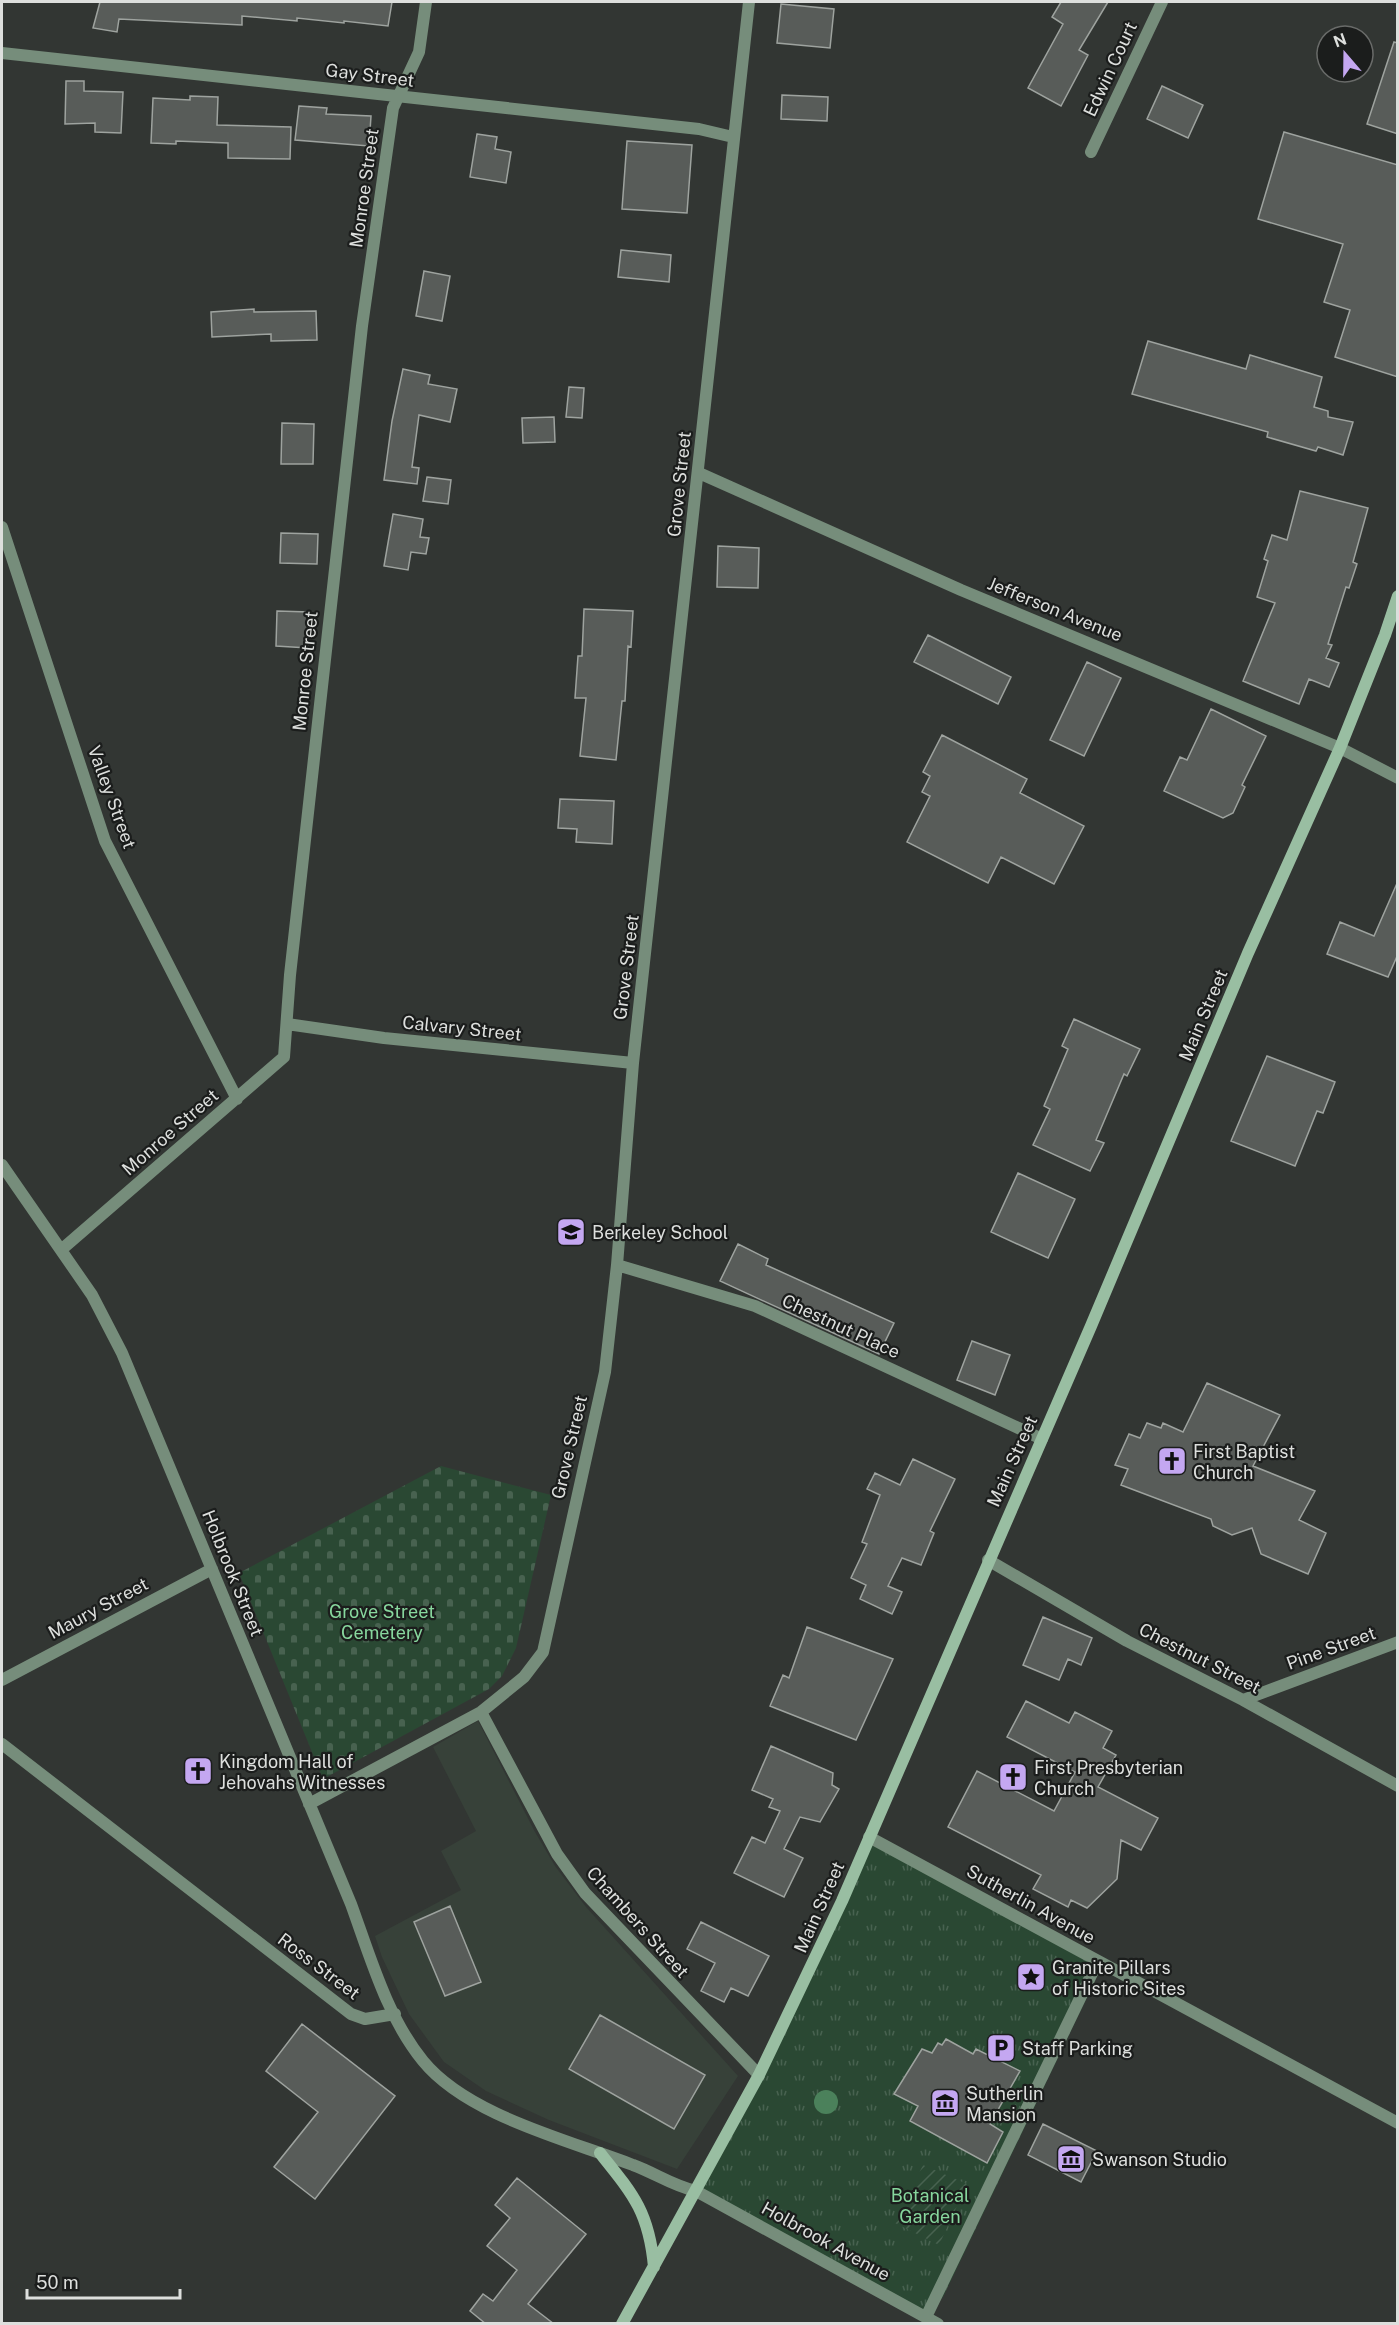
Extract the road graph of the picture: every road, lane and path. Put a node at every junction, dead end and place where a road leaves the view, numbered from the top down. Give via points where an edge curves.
1 (426, 2) edge
2 (750, 2) edge
3 (1162, 2) edge
4 (2, 53) edge
5 (397, 97) junction
6 (733, 137) junction
7 (1091, 152) dead end
8 (699, 473) junction
9 (2, 527) edge
10 (1398, 596) edge
11 (1340, 748) junction
12 (1398, 778) edge
13 (287, 1024) junction
14 (633, 1063) junction
15 (237, 1099) junction
16 (2, 1165) edge
17 (61, 1250) junction
18 (617, 1265) junction
19 (1042, 1439) junction
20 (988, 1560) junction
21 (212, 1569) junction
22 (1398, 1642) edge
23 (2, 1680) edge
24 (1243, 1700) junction
25 (481, 1712) junction
26 (2, 1744) edge
27 (1398, 1786) edge
28 (309, 1804) junction
29 (869, 1837) junction
30 (1098, 1961) junction
31 (395, 2014) junction
32 (759, 2075) junction
33 (1398, 2123) edge
34 (600, 2152) junction
35 (696, 2191) junction
36 (654, 2267) junction
37 (926, 2316) junction
38 (622, 2324) edge
39 (938, 2324) edge

1 - 5 street, Monroe Street via 419,52
2 - 6 street, Grove Street
3 - 7 street, Edwin Court
4 - 5 street, Gay Street
5 - 6 street, Gay Street via 699,129
5 - 13 street, Monroe Street via 351,414
6 - 8 street, Grove Street
8 - 11 street, Jefferson Avenue via 940,581
8 - 14 street, Grove Street
9 - 15 street, Valley Street via 105,840
10 - 11 main road, Main Street
11 - 12 street, Jefferson Avenue
11 - 19 main road, Main Street via 1248,953
13 - 14 street, Calvary Street via 384,1038
13 - 15 street, Monroe Street via 284,1057
14 - 18 street, Grove Street
15 - 17 street, Monroe Street
16 - 17 street, Holbrook Street
17 - 21 street, Holbrook Street via 92,1295 122,1353
18 - 19 street, Chestnut Place via 755,1306
18 - 25 street, Grove Street via 605,1372 543,1652 524,1677
19 - 20 main road, Main Street
20 - 24 street, Chestnut Street via 1127,1641
20 - 29 main road, Main Street
21 - 23 street, Maury Street
21 - 28 street, Holbrook Street
22 - 24 street, Pine Street
24 - 27 street, Chestnut Street
25 - 28 street, Grove Street
25 - 32 street, Chambers Street via 556,1854 585,1893
26 - 31 street, Ross Street via 351,2014 364,2019
28 - 31 street, Holbrook Street
29 - 30 street, Sutherlin Avenue
29 - 32 main road, Main Street
30 - 33 street, Sutherlin Avenue
30 - 37 street
31 - 34 street via 423,2062 466,2096 532,2129
32 - 35 main road, Main Street
34 - 35 street
34 - 36 main road via 645,2216
35 - 36 main road, Main Street
35 - 37 street, Holbrook Avenue
36 - 38 main road, Main Street
37 - 39 street, Holbrook Avenue

